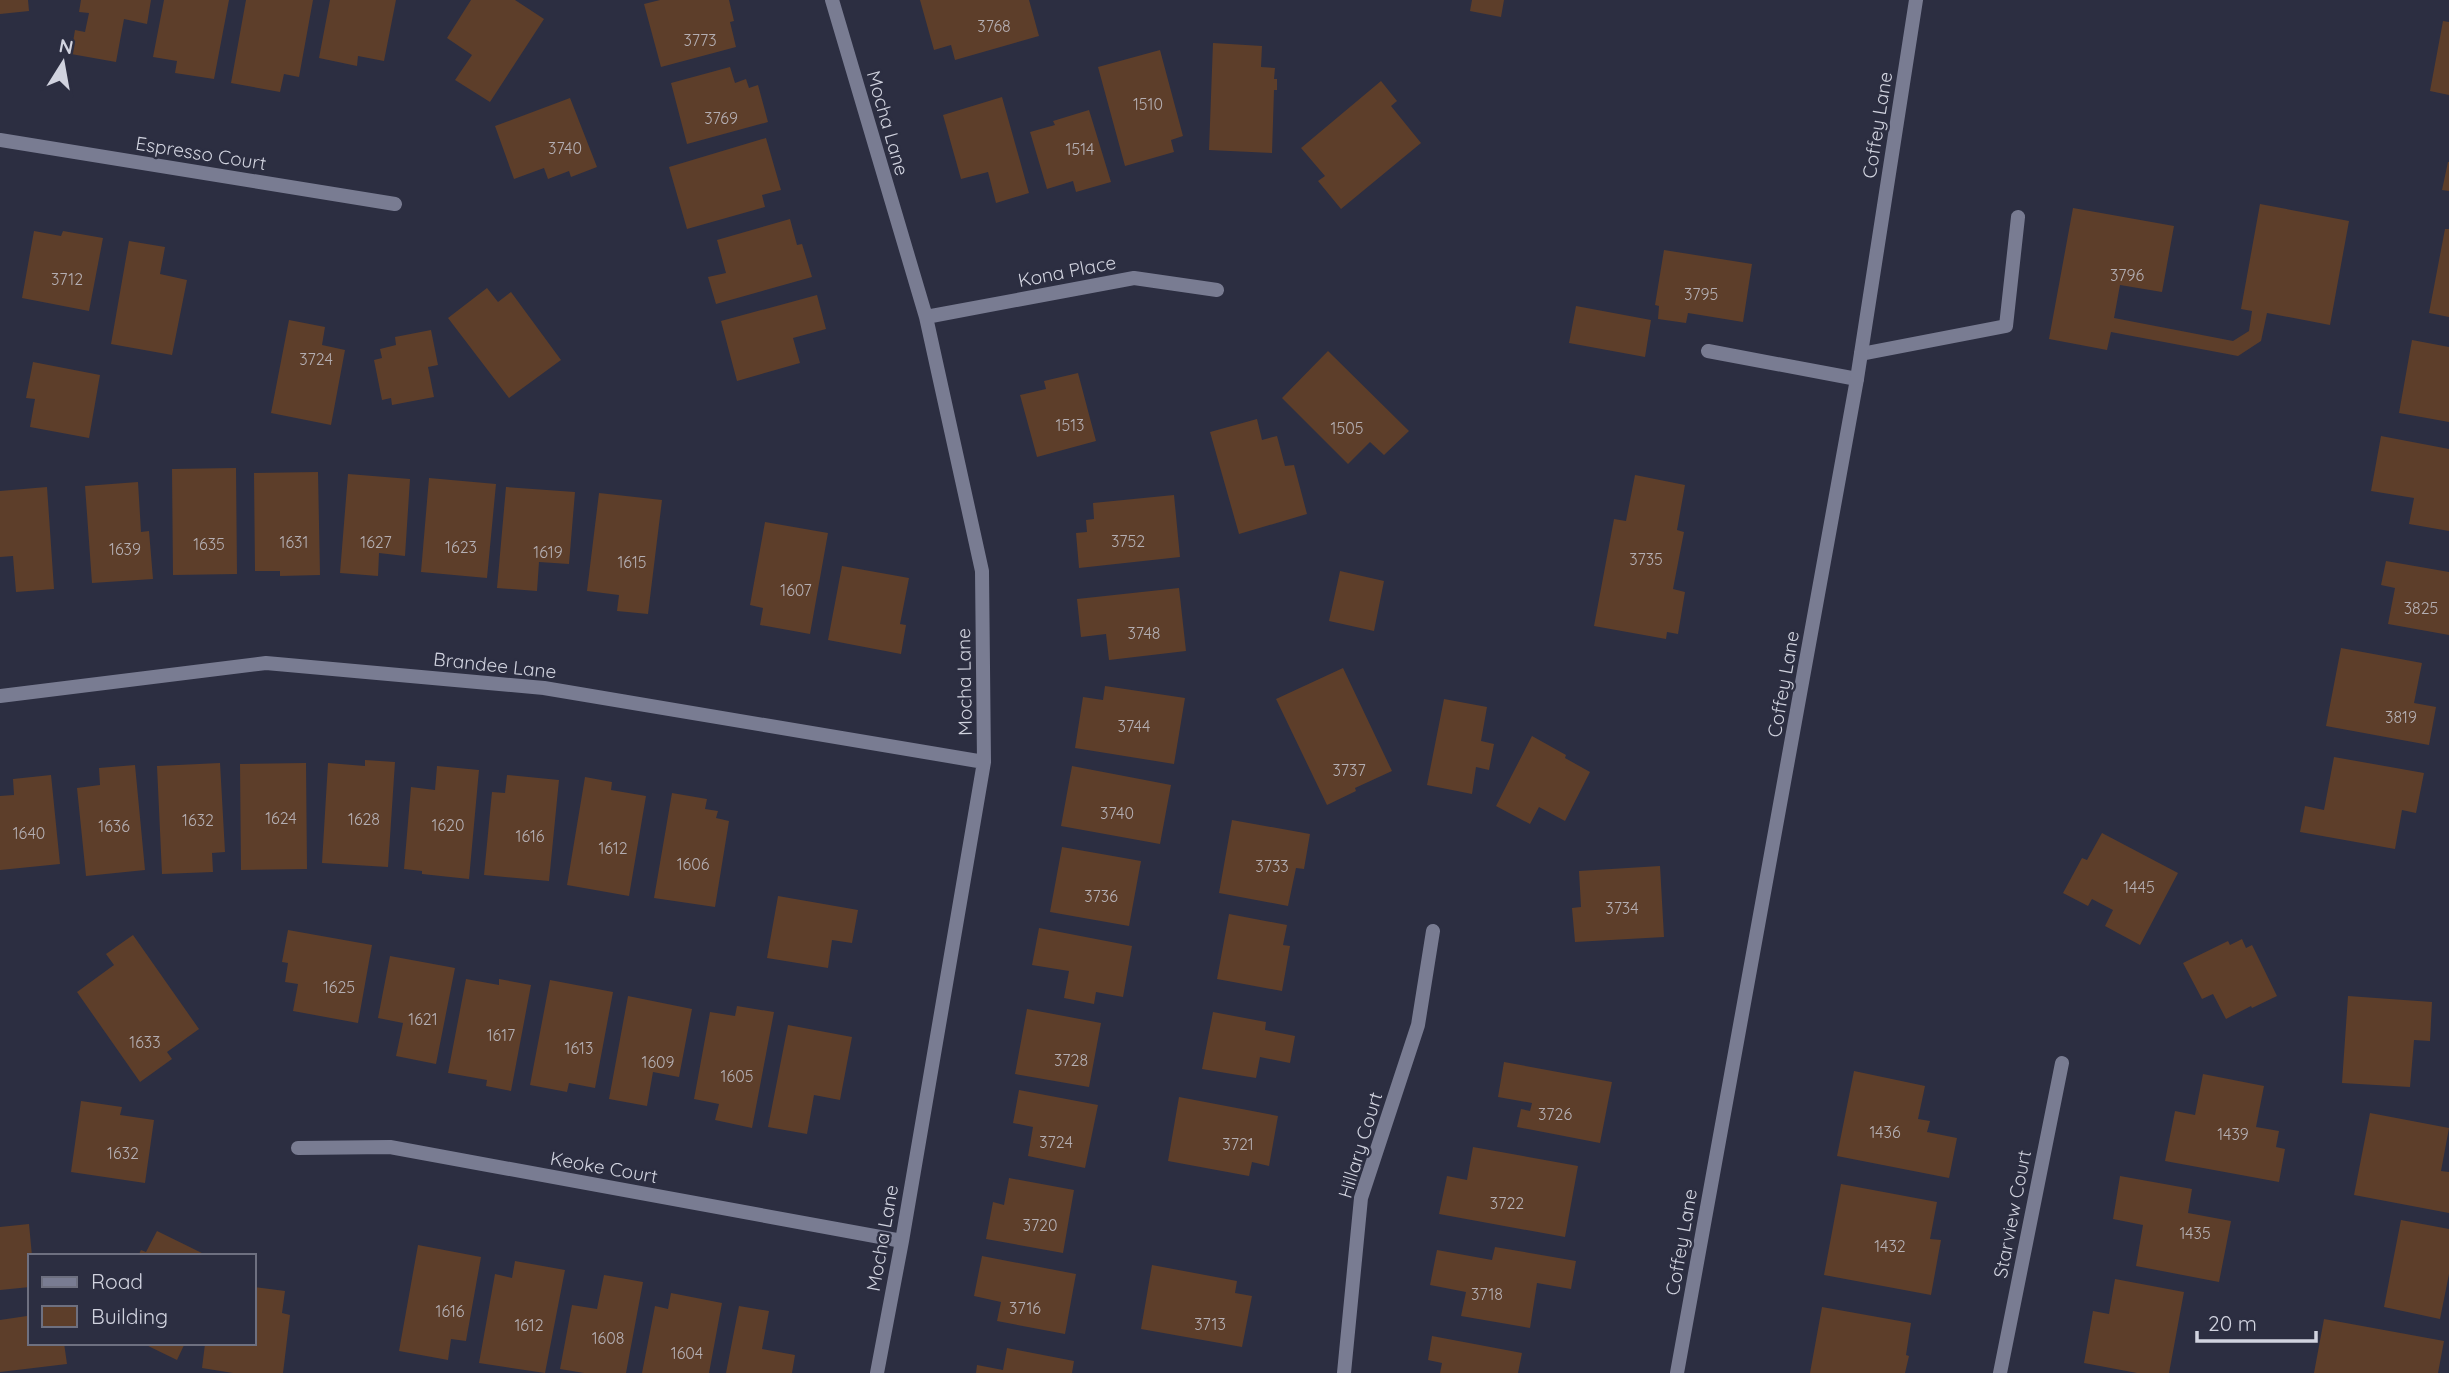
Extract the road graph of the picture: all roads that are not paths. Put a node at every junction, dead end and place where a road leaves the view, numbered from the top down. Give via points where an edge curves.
1 (832, 0) edge
2 (1916, 0) edge
3 (0, 140) edge
4 (395, 204) dead end
5 (2018, 217) dead end
6 (1217, 290) dead end
7 (926, 317) junction
8 (1709, 351) dead end
9 (1861, 354) junction
10 (1857, 379) junction
11 (0, 696) edge
12 (984, 762) junction
13 (1433, 931) dead end
14 (2062, 1063) dead end
15 (298, 1148) dead end
16 (902, 1241) junction
17 (877, 1373) edge
18 (1344, 1373) edge
19 (1676, 1373) edge
20 (2000, 1373) edge

1 - 7 street, Mocha Lane
2 - 9 street, Coffey Lane
3 - 4 street, Espresso Court
5 - 9 street via 2006,326
6 - 7 street, Kona Place via 1134,278
7 - 12 street, Mocha Lane via 982,571
8 - 10 street
9 - 10 street, Coffey Lane
10 - 19 street, Coffey Lane
11 - 12 street, Brandee Lane via 266,663 544,688
12 - 16 street, Mocha Lane
13 - 18 street, Hillary Court via 1418,1025 1361,1198
14 - 20 street, Starview Court
15 - 16 street, Keoke Court via 390,1147
16 - 17 street, Mocha Lane

